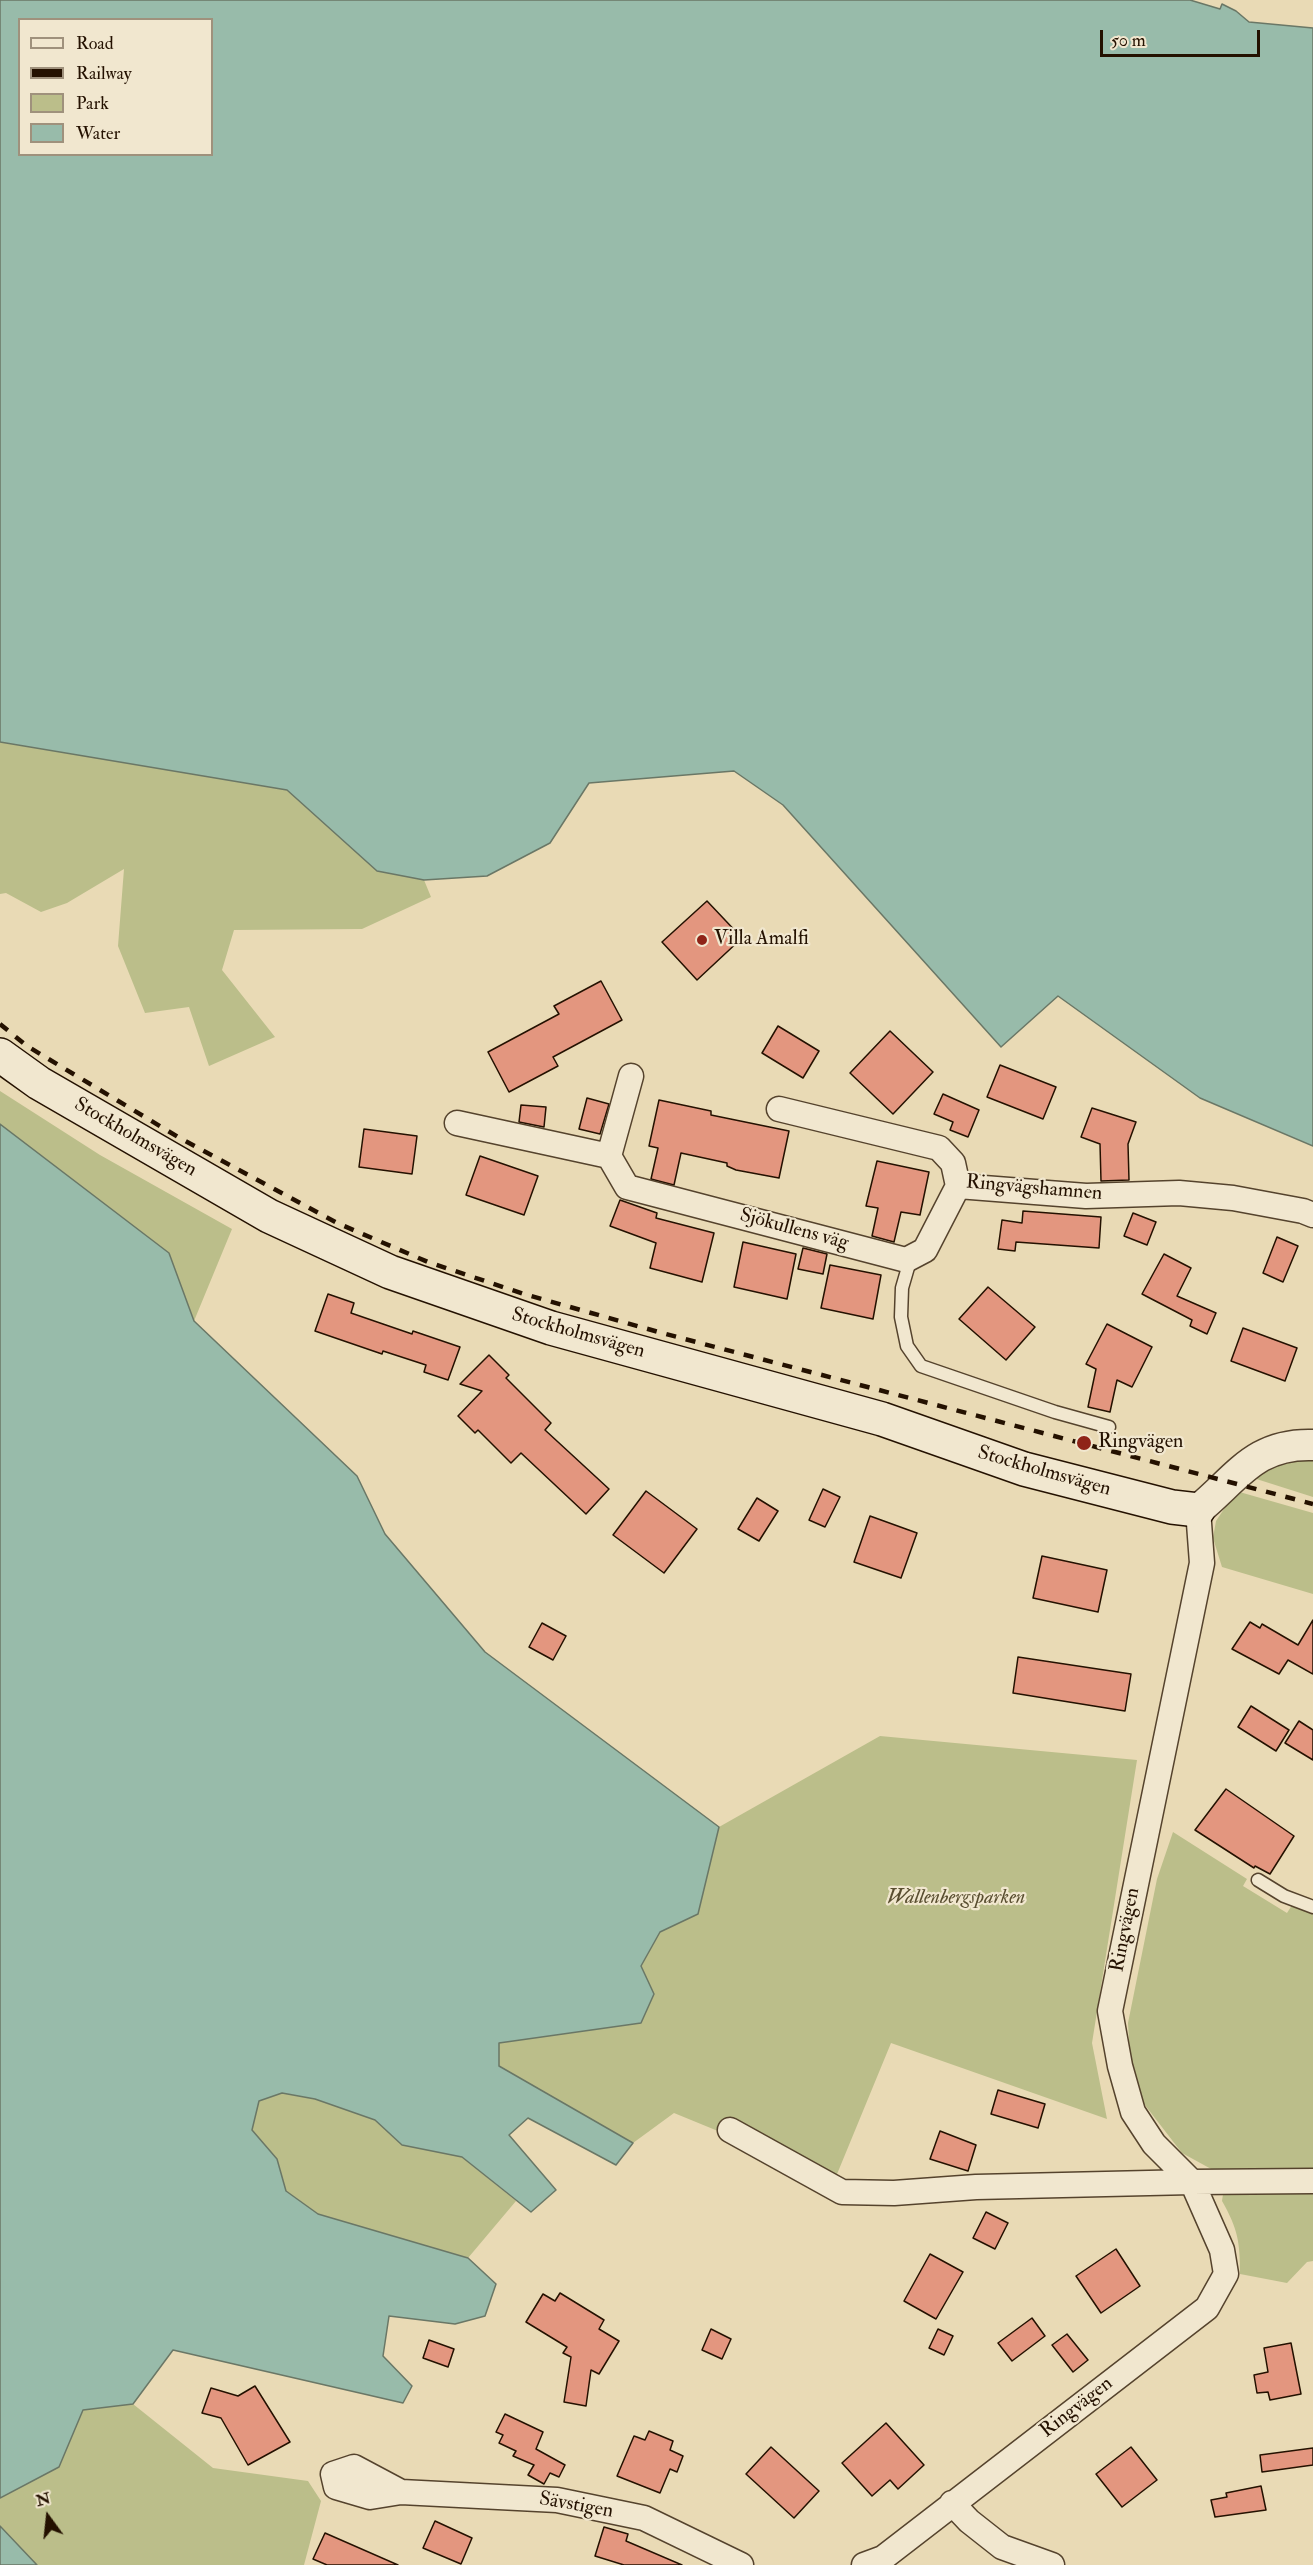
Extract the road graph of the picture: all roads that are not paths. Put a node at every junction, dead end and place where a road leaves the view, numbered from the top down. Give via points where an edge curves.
1 (0, 1056) edge
2 (631, 1076) dead end
3 (779, 1109) dead end
4 (457, 1123) dead end
5 (609, 1156) junction
6 (958, 1186) junction
7 (1313, 1215) edge
8 (911, 1257) junction
9 (1109, 1427) dead end
10 (1313, 1445) edge
11 (1198, 1510) junction
12 (1258, 1880) dead end
13 (1313, 1907) edge
14 (730, 2130) dead end
15 (1313, 2181) edge
16 (1192, 2182) junction
17 (401, 2492) dead end
18 (952, 2503) junction
19 (741, 2565) edge
20 (864, 2565) edge
21 (1052, 2565) edge

1 - 11 main road, Stockholmsvägen via 39,1083 269,1216 390,1272 551,1328 882,1419 1024,1469 1172,1507
2 - 5 street
3 - 6 street, Ringvägshamnen via 939,1148 953,1163
4 - 5 street
5 - 8 street, Sjökullens väg via 627,1187 906,1260
6 - 7 street, Ringvägshamnen via 1086,1196 1179,1192 1233,1198
6 - 8 street via 925,1250
8 - 9 lane via 902,1288 901,1317 907,1346 921,1366
10 - 11 street via 1272,1449 1247,1464
11 - 16 street, Ringvägen via 1202,1563 1110,2011 1133,2112 1154,2144
12 - 13 lane
14 - 16 street via 842,2192
15 - 16 street
16 - 18 street, Ringvägen via 1222,2250 1226,2274 1207,2308
17 - 19 street, Sävstigen via 568,2502 644,2518
18 - 20 street, Ringvägen via 883,2558
18 - 21 street via 1002,2547

